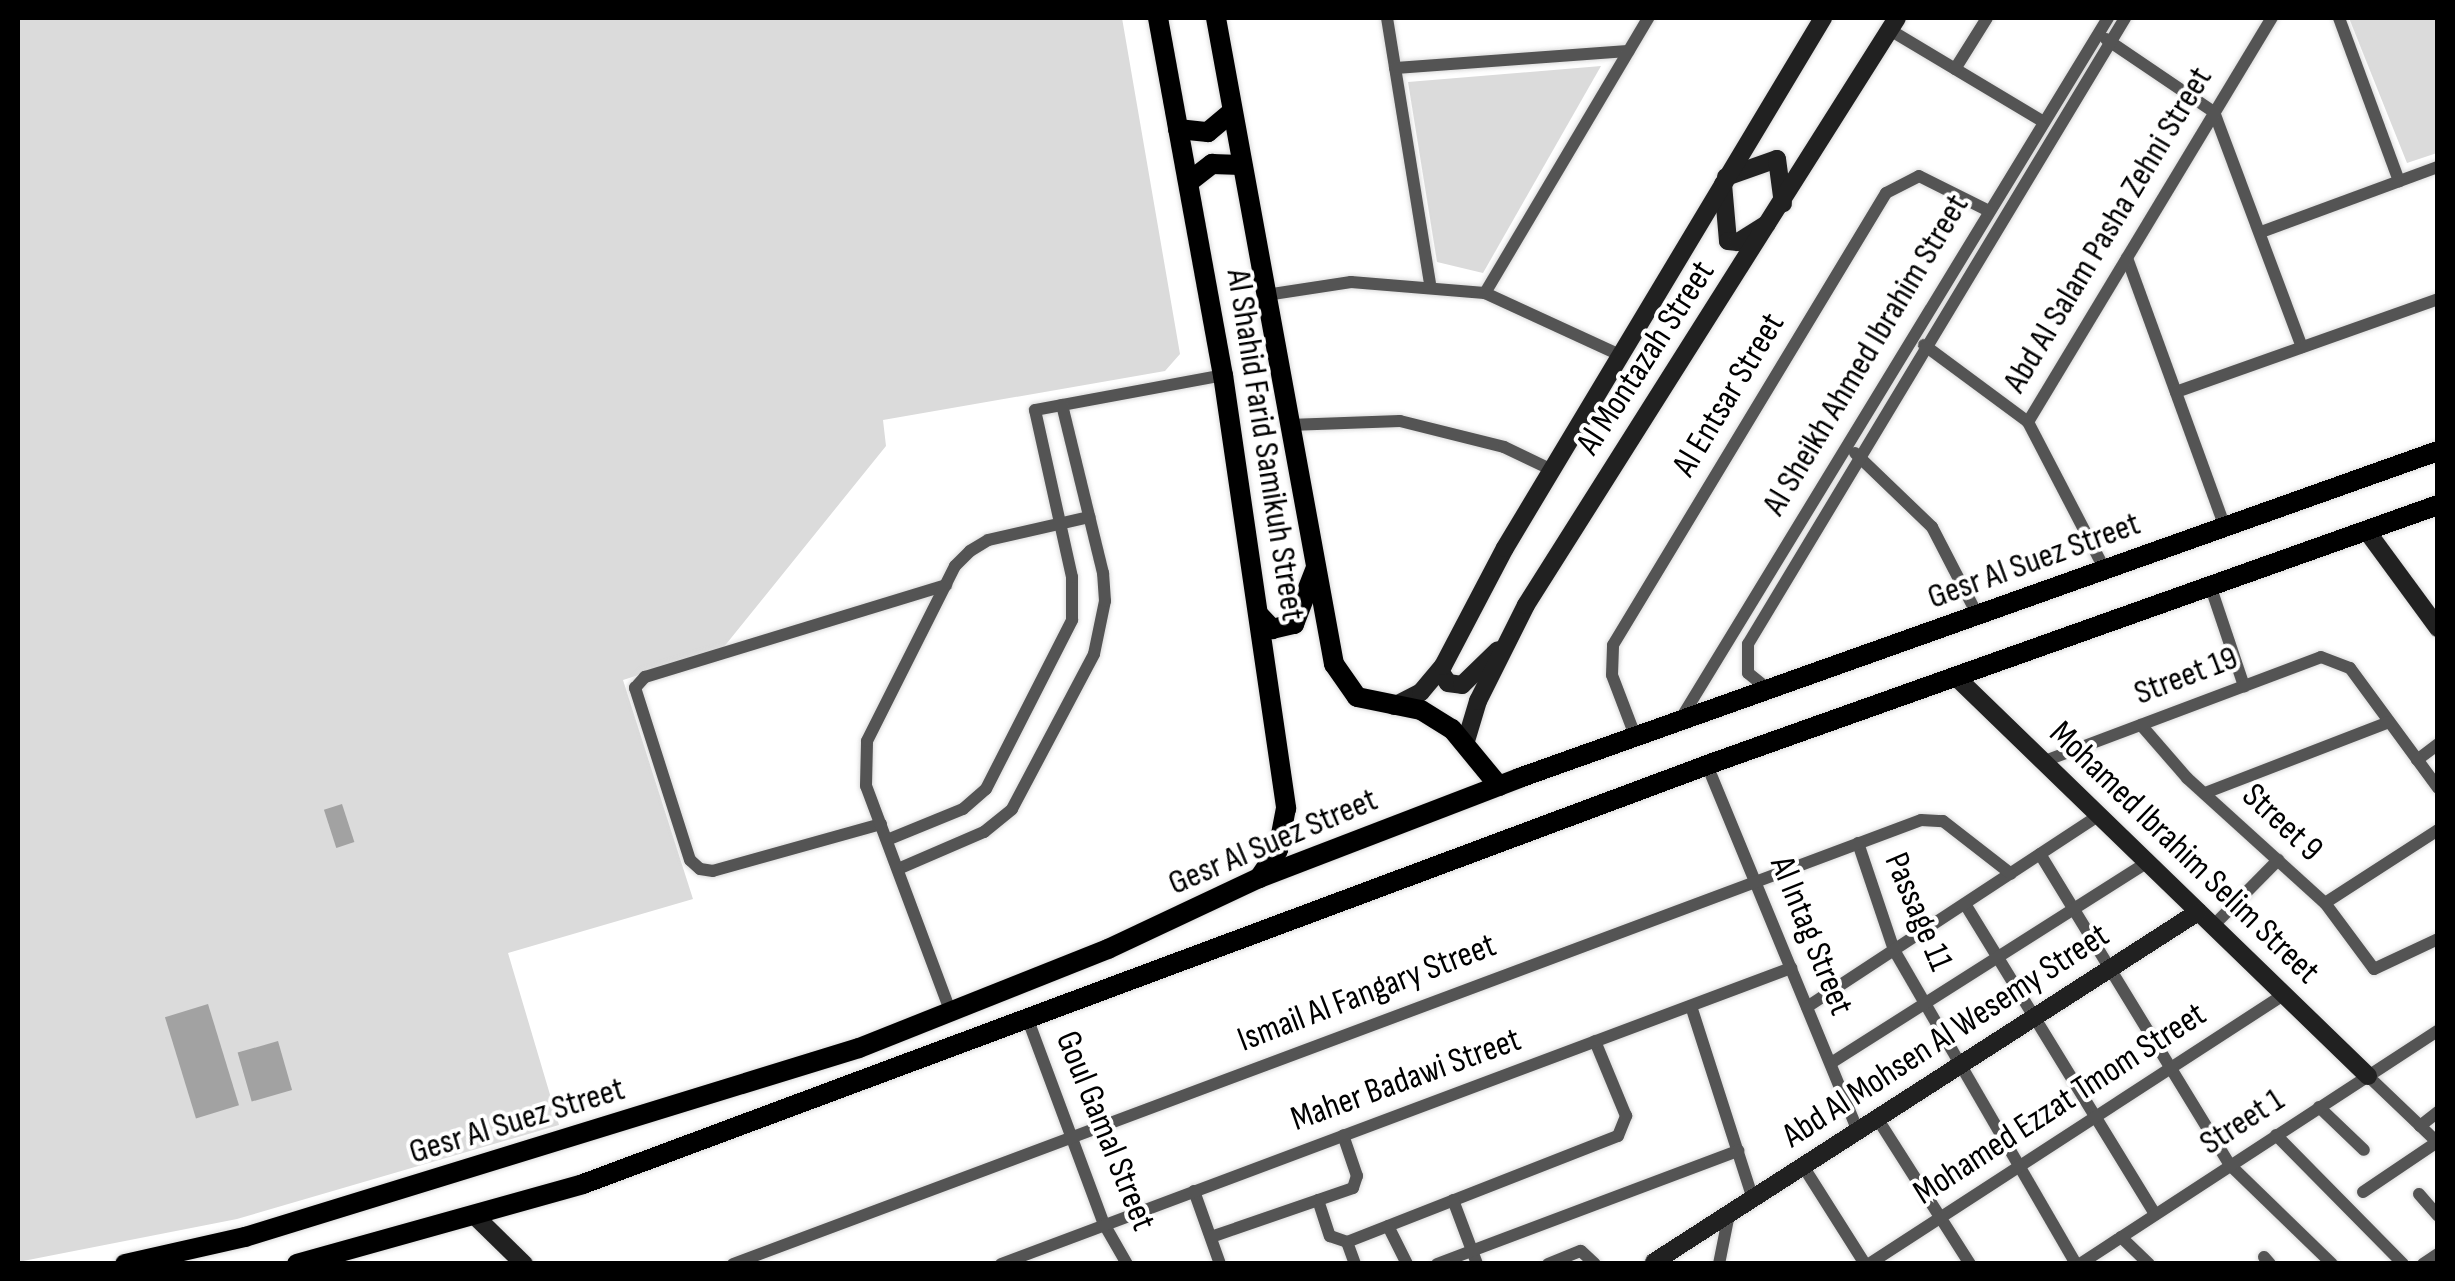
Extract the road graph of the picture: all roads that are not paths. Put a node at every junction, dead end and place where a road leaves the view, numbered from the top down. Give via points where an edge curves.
1 (1158, 18) edge
2 (1216, 18) edge
3 (1387, 18) edge
4 (1648, 18) edge
5 (1822, 18) edge
6 (1987, 18) edge
7 (2108, 18) edge
8 (2125, 18) edge
9 (2272, 18) edge
10 (2339, 18) edge
11 (1894, 24) edge
12 (2104, 38) junction
13 (1628, 52) junction
14 (1395, 68) junction
15 (1955, 69) junction
16 (2214, 112) junction
17 (1231, 113) junction
18 (2044, 122) junction
19 (1178, 129) junction
20 (1241, 165) junction
21 (2438, 167) edge
22 (1725, 180) junction
23 (1190, 181) junction
24 (2398, 182) junction
25 (1778, 212) junction
26 (1990, 212) junction
27 (2261, 232) junction
28 (2127, 258) junction
29 (1430, 284) junction
30 (1485, 293) junction
31 (1266, 295) junction
32 (2438, 299) edge
33 (1924, 345) junction
34 (2302, 347) junction
35 (1620, 355) junction
36 (1223, 375) junction
37 (2176, 392) junction
38 (1062, 405) junction
39 (2028, 422) junction
40 (1289, 424) junction
41 (1845, 447) junction
42 (2438, 451) edge
43 (1859, 456) junction
44 (1552, 470) junction
45 (2438, 505) edge
46 (1089, 516) junction
47 (1060, 523) junction
48 (2225, 527) junction
49 (2366, 530) junction
50 (1315, 570) junction
51 (2104, 570) junction
52 (946, 585) junction
53 (2210, 585) junction
54 (1260, 616) junction
55 (1978, 616) junction
56 (2438, 628) edge
57 (1508, 641) junction
58 (1723, 649) junction
59 (1745, 651) junction
60 (1440, 671) junction
61 (1955, 676) junction
62 (2244, 686) junction
63 (1768, 690) junction
64 (1394, 706) junction
65 (2389, 722) junction
66 (1677, 725) junction
67 (2141, 725) junction
68 (1636, 738) junction
69 (1466, 741) junction
70 (2438, 744) edge
71 (2417, 760) junction
72 (2042, 762) junction
73 (1707, 765) junction
74 (2432, 770) edge
75 (1499, 786) junction
76 (2438, 788) edge
77 (2205, 794) junction
78 (2098, 816) junction
79 (881, 824) junction
80 (2438, 830) edge
81 (887, 840) junction
82 (1858, 843) junction
83 (2040, 854) junction
84 (2278, 860) junction
85 (2146, 862) junction
86 (898, 869) junction
87 (2010, 874) junction
88 (1259, 878) junction
89 (1755, 880) junction
90 (1965, 904) junction
91 (2325, 904) junction
92 (2074, 909) junction
93 (2198, 912) junction
94 (2213, 926) junction
95 (2438, 939) edge
96 (1894, 950) junction
97 (1998, 957) junction
98 (1791, 968) junction
99 (2110, 969) junction
100 (2284, 995) junction
101 (1925, 1004) junction
102 (1691, 1006) junction
103 (1807, 1007) junction
104 (951, 1012) junction
105 (2035, 1017) junction
106 (1028, 1020) junction
107 (2438, 1031) edge
108 (1595, 1042) junction
109 (1830, 1064) junction
110 (1960, 1065) junction
111 (2171, 1068) junction
112 (2368, 1076) junction
113 (2319, 1108) junction
114 (2438, 1112) edge
115 (2096, 1117) junction
116 (1878, 1118) junction
117 (2420, 1126) junction
118 (1858, 1131) junction
119 (1343, 1135) junction
120 (1072, 1136) junction
121 (2276, 1136) junction
122 (2437, 1142) edge
123 (2364, 1150) dead end
124 (1738, 1152) junction
125 (1803, 1166) junction
126 (2019, 1166) junction
127 (2230, 1166) junction
128 (1194, 1191) junction
129 (2363, 1192) dead end
130 (2418, 1194) dead end
131 (1753, 1198) junction
132 (1318, 1200) junction
133 (1453, 1200) junction
134 (1730, 1214) junction
135 (2155, 1214) junction
136 (474, 1216) junction
137 (2438, 1216) edge
138 (1940, 1217) junction
139 (1104, 1224) junction
140 (1388, 1226) junction
141 (1210, 1237) junction
142 (2121, 1237) junction
143 (1347, 1242) junction
144 (1042, 1248) junction
145 (1475, 1257) edge
146 (1353, 1263) edge
147 (1656, 1263) edge
148 (125, 1264) edge
149 (297, 1264) edge
150 (524, 1264) edge
151 (733, 1264) edge
152 (1001, 1264) edge
153 (1032, 1264) edge
154 (1127, 1264) edge
155 (1220, 1264) edge
156 (1407, 1264) edge
157 (1437, 1264) edge
158 (1548, 1264) edge
159 (1595, 1264) edge
160 (1719, 1264) edge
161 (1867, 1264) edge
162 (1970, 1264) edge
163 (2078, 1264) edge
164 (2148, 1264) edge
165 (2332, 1264) edge
166 (2403, 1264) edge

1 - 19 main road, Al Shahid Farid Samikuh Street
2 - 17 main road, Al Shahid Farid Samikuh Street
3 - 14 street
4 - 13 street
5 - 22 street, Al Montazah Street
6 - 15 street
7 - 12 street, Al Sheikh Ahmed Ibrahim Street
8 - 12 street, Al Sheikh Ahmed Ibrahim Street
9 - 16 street, Abd Al Salam Pasha Zehni Street
10 - 24 street
11 - 15 street
11 - 25 street, Al Montazah Street
12 - 16 street
12 - 18 street, Al Sheikh Ahmed Ibrahim Street
12 - 33 street, Al Sheikh Ahmed Ibrahim Street
13 - 14 street
13 - 30 street
14 - 29 street
15 - 18 street
16 - 27 street
16 - 28 street, Abd Al Salam Pasha Zehni Street
17 - 19 main road via 1208,132
17 - 20 main road, Al Shahid Farid Samikuh Street
18 - 26 street, Al Sheikh Ahmed Ibrahim Street
19 - 23 main road, Al Shahid Farid Samikuh Street
20 - 23 main road via 1212,164
20 - 31 main road, Al Shahid Farid Samikuh Street
21 - 24 street
22 - 25 street via 1777,158
22 - 25 street via 1728,241 1738,242
22 - 35 street, Al Montazah Street
23 - 36 main road, Al Shahid Farid Samikuh Street
24 - 27 street
25 - 57 street, Al Montazah Street
26 - 41 street, Al Sheikh Ahmed Ibrahim Street
26 - 68 street, Al Entsar Street via 1918,176 1886,193 1613,645 1612,675
27 - 34 street
28 - 37 street
28 - 39 street, Abd Al Salam Pasha Zehni Street
29 - 30 street
29 - 31 street via 1351,282
30 - 35 street
31 - 40 main road, Al Shahid Farid Samikuh Street
32 - 34 street
33 - 39 street
33 - 43 street, Al Sheikh Ahmed Ibrahim Street
34 - 37 street
35 - 44 street, Al Montazah Street
36 - 38 street
36 - 54 main road, Al Shahid Farid Samikuh Street
37 - 48 street
38 - 46 street
38 - 47 street via 1035,410
39 - 51 street
40 - 44 street via 1400,421 1504,447
40 - 50 main road, Al Shahid Farid Samikuh Street
41 - 43 street
41 - 58 street, Al Sheikh Ahmed Ibrahim Street
42 - 48 main road, Gesr Al Suez Street
43 - 55 street via 1932,527
43 - 59 street, Al Sheikh Ahmed Ibrahim Street
44 - 60 street, Al Montazah Street
45 - 49 main road
46 - 47 street
46 - 86 street via 1102,573 1102,628 1022,793 984,832
47 - 52 street via 988,540 962,558
47 - 81 street via 1074,588 1072,620 994,776 963,809
48 - 51 main road, Gesr Al Suez Street
49 - 53 main road
49 - 56 street
50 - 54 main road via 1294,624 1272,629
50 - 64 main road, Al Shahid Farid Samikuh Street via 1330,651 1344,684 1366,702
51 - 55 main road, Gesr Al Suez Street
52 - 79 street via 867,741 863,770
52 - 79 street via 646,677 635,688 690,860 700,869 713,871
53 - 61 main road
53 - 62 street
54 - 88 main road, Al Shahid Farid Samikuh Street via 1286,818 1278,850
55 - 63 main road, Gesr Al Suez Street
57 - 60 street via 1462,685 1448,683
57 - 69 street, Al Montazah Street
58 - 59 street via 1731,655
58 - 66 street, Al Sheikh Ahmed Ibrahim Street
59 - 63 street via 1752,679
60 - 64 street, Al Montazah Street via 1421,692
61 - 72 street, Mohamed Ibrahim Selim Street
61 - 73 main road
62 - 65 street, Street 19 via 2321,656 2350,668
62 - 67 street, Street 19
63 - 66 main road, Gesr Al Suez Street
64 - 69 main road, Al Shahid Farid Samikuh Street via 1421,710
65 - 71 street
65 - 77 street
66 - 68 main road, Gesr Al Suez Street
67 - 72 street, Street 19
67 - 77 street, Street 9
68 - 75 main road, Gesr Al Suez Street
69 - 75 main road, Al Shahid Farid Samikuh Street
70 - 71 street
71 - 74 street
72 - 78 street, Mohamed Ibrahim Selim Street
73 - 89 street, Al Intag Street
73 - 106 main road
74 - 76 street
75 - 88 main road, Gesr Al Suez Street
77 - 84 street, Street 9
78 - 83 street
78 - 85 street, Mohamed Ibrahim Selim Street
79 - 81 street
80 - 91 street
81 - 86 street
82 - 87 street, Ismail Al Fangary Street via 1936,819
82 - 89 street, Ismail Al Fangary Street
82 - 96 street, Passage 11
83 - 87 street
83 - 92 street
84 - 91 street, Street 9
84 - 94 street
85 - 92 street
85 - 93 street, Mohamed Ibrahim Selim Street
86 - 104 street
87 - 90 street
88 - 104 main road, Gesr Al Suez Street
89 - 98 street, Al Intag Street
89 - 120 street, Ismail Al Fangary Street
90 - 96 street
90 - 97 street
91 - 95 street, Street 9 via 2377,970
92 - 97 street
92 - 99 street
93 - 94 street, Mohamed Ibrahim Selim Street
93 - 99 street, Abd Al Mohsen Al Wesemy Street
94 - 100 street, Mohamed Ibrahim Selim Street
96 - 101 street, Passage 11
96 - 103 street
97 - 101 street
97 - 105 street
98 - 102 street, Maher Badawi Street
98 - 103 street, Al Intag Street
99 - 105 street, Abd Al Mohsen Al Wesemy Street
99 - 111 street
100 - 111 street, Mohamed Ezzat Tmom Street
100 - 112 street, Mohamed Ibrahim Selim Street
101 - 109 street
101 - 110 street, Passage 11
102 - 108 street, Maher Badawi Street
102 - 124 street
103 - 109 street, Al Intag Street
104 - 148 main road, Gesr Al Suez Street via 642,1118 245,1237
105 - 110 street, Abd Al Mohsen Al Wesemy Street
105 - 115 street
106 - 120 street, Goul Gamal Street
106 - 136 main road via 583,1184
107 - 112 street, Street 1
108 - 119 street, Maher Badawi Street
108 - 133 street via 1626,1116 1622,1132
109 - 118 street, Al Intag Street
110 - 116 street, Abd Al Mohsen Al Wesemy Street
110 - 126 street, Passage 11
111 - 115 street, Mohamed Ezzat Tmom Street
111 - 127 street
112 - 113 street, Street 1
112 - 117 street
113 - 121 street, Street 1
113 - 123 street
114 - 117 street
115 - 126 street, Mohamed Ezzat Tmom Street
115 - 135 street
116 - 118 street, Abd Al Mohsen Al Wesemy Street
116 - 138 street
117 - 122 street
118 - 125 street, Abd Al Mohsen Al Wesemy Street
119 - 128 street, Maher Badawi Street
119 - 132 street via 1356,1182
120 - 139 street, Goul Gamal Street
120 - 151 street, Ismail Al Fangary Street
121 - 127 street, Street 1
121 - 166 street
122 - 129 street
124 - 131 street
124 - 145 street
125 - 131 street, Abd Al Mohsen Al Wesemy Street
125 - 161 street
126 - 138 street, Mohamed Ezzat Tmom Street
126 - 163 street, Passage 11
127 - 135 street, Street 1
127 - 165 street
128 - 139 street, Maher Badawi Street
128 - 141 street
130 - 137 street
131 - 134 street, Abd Al Mohsen Al Wesemy Street
132 - 141 street
132 - 143 street via 1330,1236
133 - 140 street
133 - 145 street
134 - 147 street, Abd Al Mohsen Al Wesemy Street
134 - 160 street
135 - 142 street, Street 1
136 - 149 main road
136 - 150 street
138 - 161 street, Mohamed Ezzat Tmom Street
138 - 162 street
139 - 144 street, Maher Badawi Street
139 - 154 street, Goul Gamal Street
140 - 143 street
140 - 156 street
141 - 155 street
142 - 163 street, Street 1
142 - 164 street
143 - 146 street
144 - 152 street, Maher Badawi Street
144 - 153 street
145 - 157 street
158 - 159 street via 1581,1251

